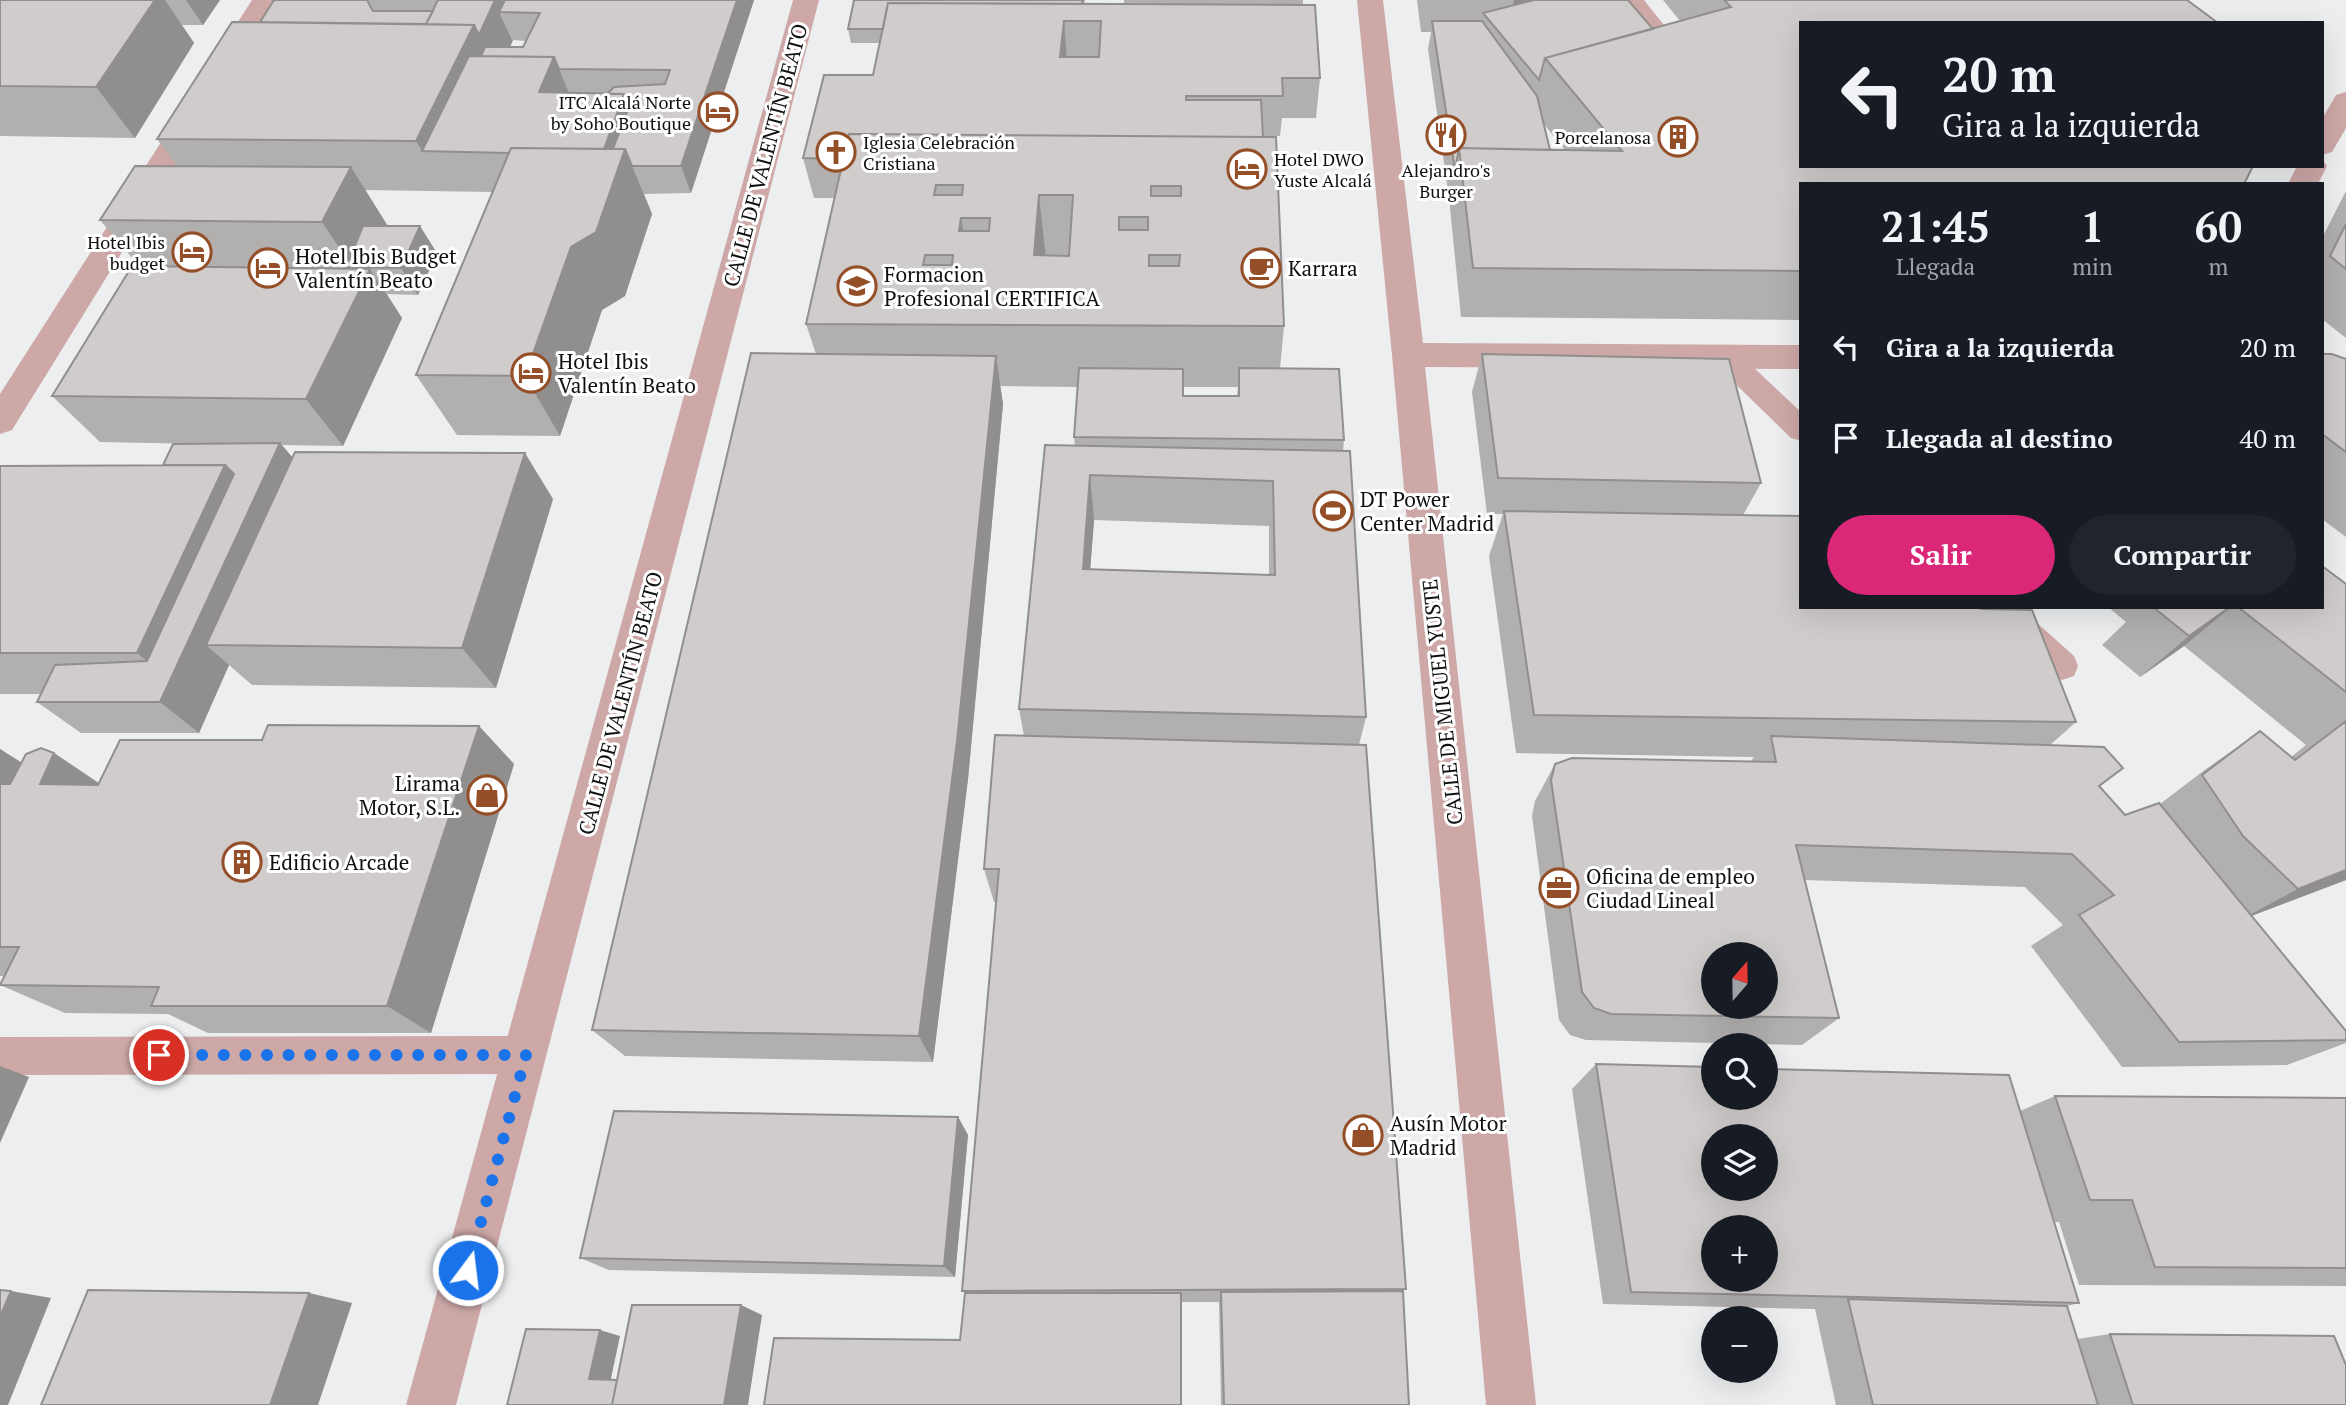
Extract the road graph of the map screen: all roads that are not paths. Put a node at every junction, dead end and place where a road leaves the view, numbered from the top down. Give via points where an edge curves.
1 (265, 0) edge
2 (806, 0) edge
3 (1370, 0) edge
4 (1632, 0) edge
5 (1675, 54) edge
6 (2346, 101) edge
7 (2324, 142) edge
8 (1408, 355) junction
9 (1799, 357) edge
10 (1726, 358) junction
11 (0, 421) edge
12 (1799, 428) edge
13 (1999, 609) edge
14 (2062, 666) dead end
15 (526, 1055) junction
16 (0, 1056) edge
17 (431, 1405) edge
18 (1511, 1405) edge

1 - 11 street
2 - 15 street, CALLE DE VALENTÍN BEATO
3 - 8 street, CALLE DE MIGUEL YUSTE
4 - 5 lane
6 - 7 street
8 - 10 street
8 - 18 street, CALLE DE MIGUEL YUSTE
9 - 10 street
10 - 12 lane
13 - 14 lane
15 - 16 lane
15 - 17 street, CALLE DE VALENTÍN BEATO

